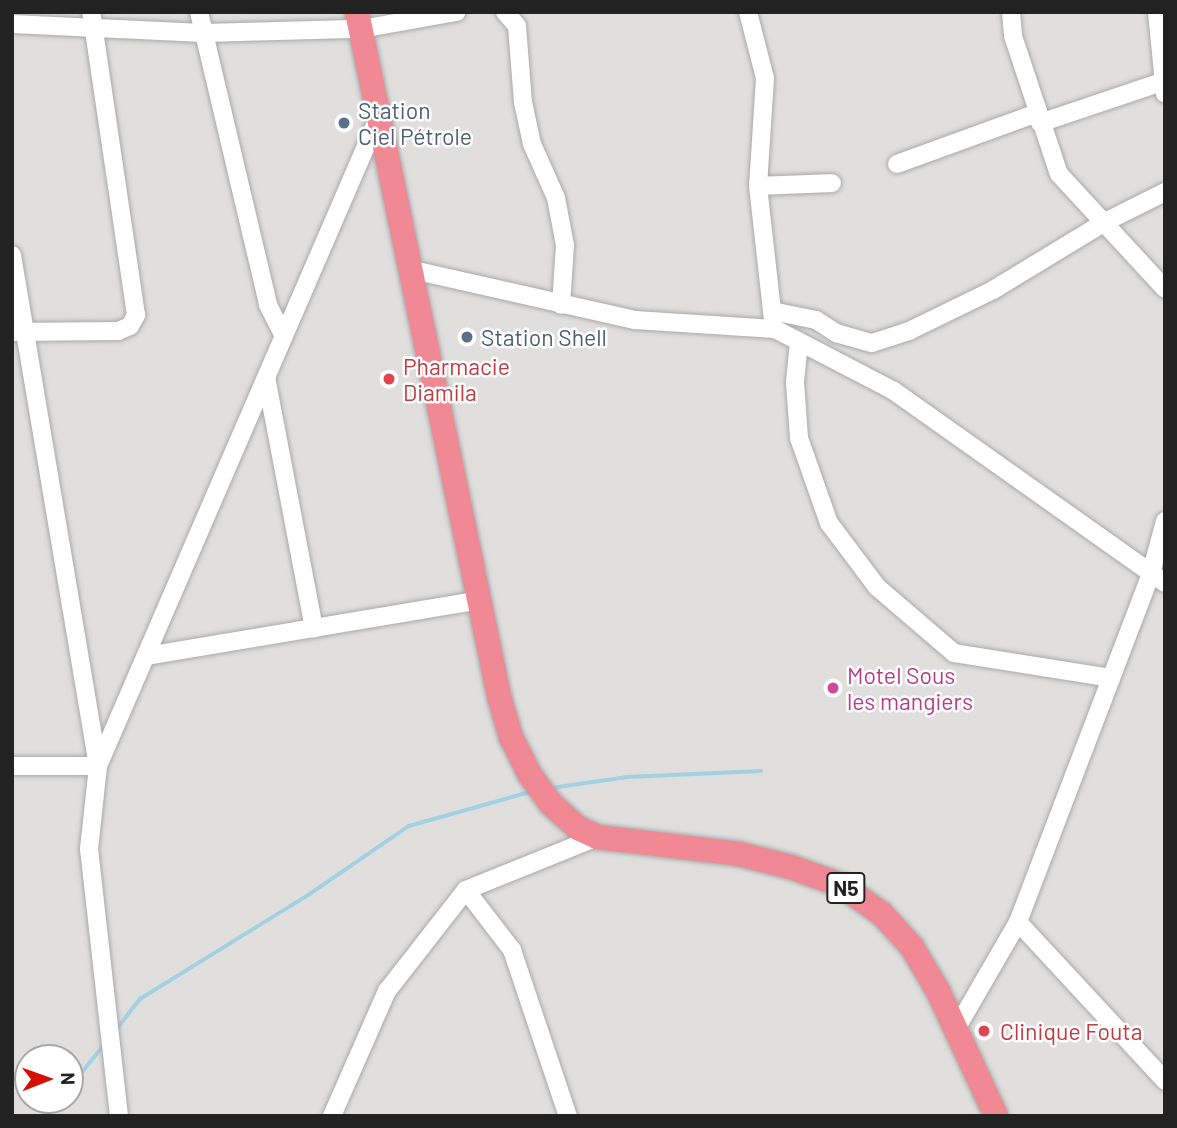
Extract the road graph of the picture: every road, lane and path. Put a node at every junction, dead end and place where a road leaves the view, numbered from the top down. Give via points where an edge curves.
1 (199, 12) edge
2 (456, 12) edge
3 (505, 12) edge
4 (748, 12) edge
5 (1011, 12) edge
6 (1157, 12) edge
7 (93, 20) edge
8 (359, 21) edge
9 (12, 24) edge
10 (203, 33) junction
11 (1164, 81) edge
12 (1165, 93) edge
13 (379, 116) junction
14 (1039, 118) junction
15 (897, 164) dead end
16 (832, 183) dead end
17 (758, 186) junction
18 (1165, 192) edge
19 (1103, 223) junction
20 (12, 255) edge
21 (413, 270) junction
22 (1165, 289) edge
23 (561, 305) junction
24 (772, 311) junction
25 (775, 330) junction
26 (20, 332) edge
27 (284, 336) junction
28 (799, 342) junction
29 (267, 377) junction
30 (1165, 521) edge
31 (1158, 578) edge
32 (480, 600) junction
33 (314, 628) junction
34 (147, 656) junction
35 (1111, 678) junction
36 (12, 766) edge
37 (98, 766) junction
38 (587, 833) junction
39 (466, 890) junction
40 (1018, 922) junction
41 (956, 1029) junction
42 (1165, 1081) edge
43 (119, 1116) edge
44 (332, 1116) edge
45 (568, 1116) edge
46 (996, 1116) edge

1 - 10 street
2 - 8 street
3 - 23 street via 517,26 531,144 556,198 565,245
4 - 17 street via 765,78
5 - 14 street via 1013,36
6 - 11 street
7 - 9 street
7 - 10 street
7 - 26 street via 135,315 130,326 118,331
8 - 10 street
8 - 13 highway
10 - 27 street via 268,304
11 - 12 street
11 - 14 street
13 - 21 highway
13 - 27 street
14 - 15 street
14 - 19 street via 1059,174
16 - 17 street
17 - 24 street
18 - 19 street
19 - 22 street
19 - 24 street via 993,290 909,331 872,343 836,333 816,320
20 - 26 street
21 - 23 street
21 - 32 highway
23 - 25 street via 661,324
24 - 25 street
25 - 28 street
26 - 37 street
27 - 29 street
28 - 31 street via 894,391
28 - 35 street via 795,382 799,438 829,523 877,587 954,653
29 - 33 street
29 - 34 street
30 - 31 street
31 - 35 street
32 - 33 street
32 - 38 highway via 511,737 550,803
33 - 34 street
34 - 37 street
35 - 40 street
36 - 37 street
37 - 43 street via 89,849
38 - 39 street
38 - 41 highway, N5 via 738,854 841,885 882,914 912,947
39 - 44 street via 387,991
39 - 45 street via 512,950
40 - 41 street
40 - 42 street
41 - 46 highway, N5

